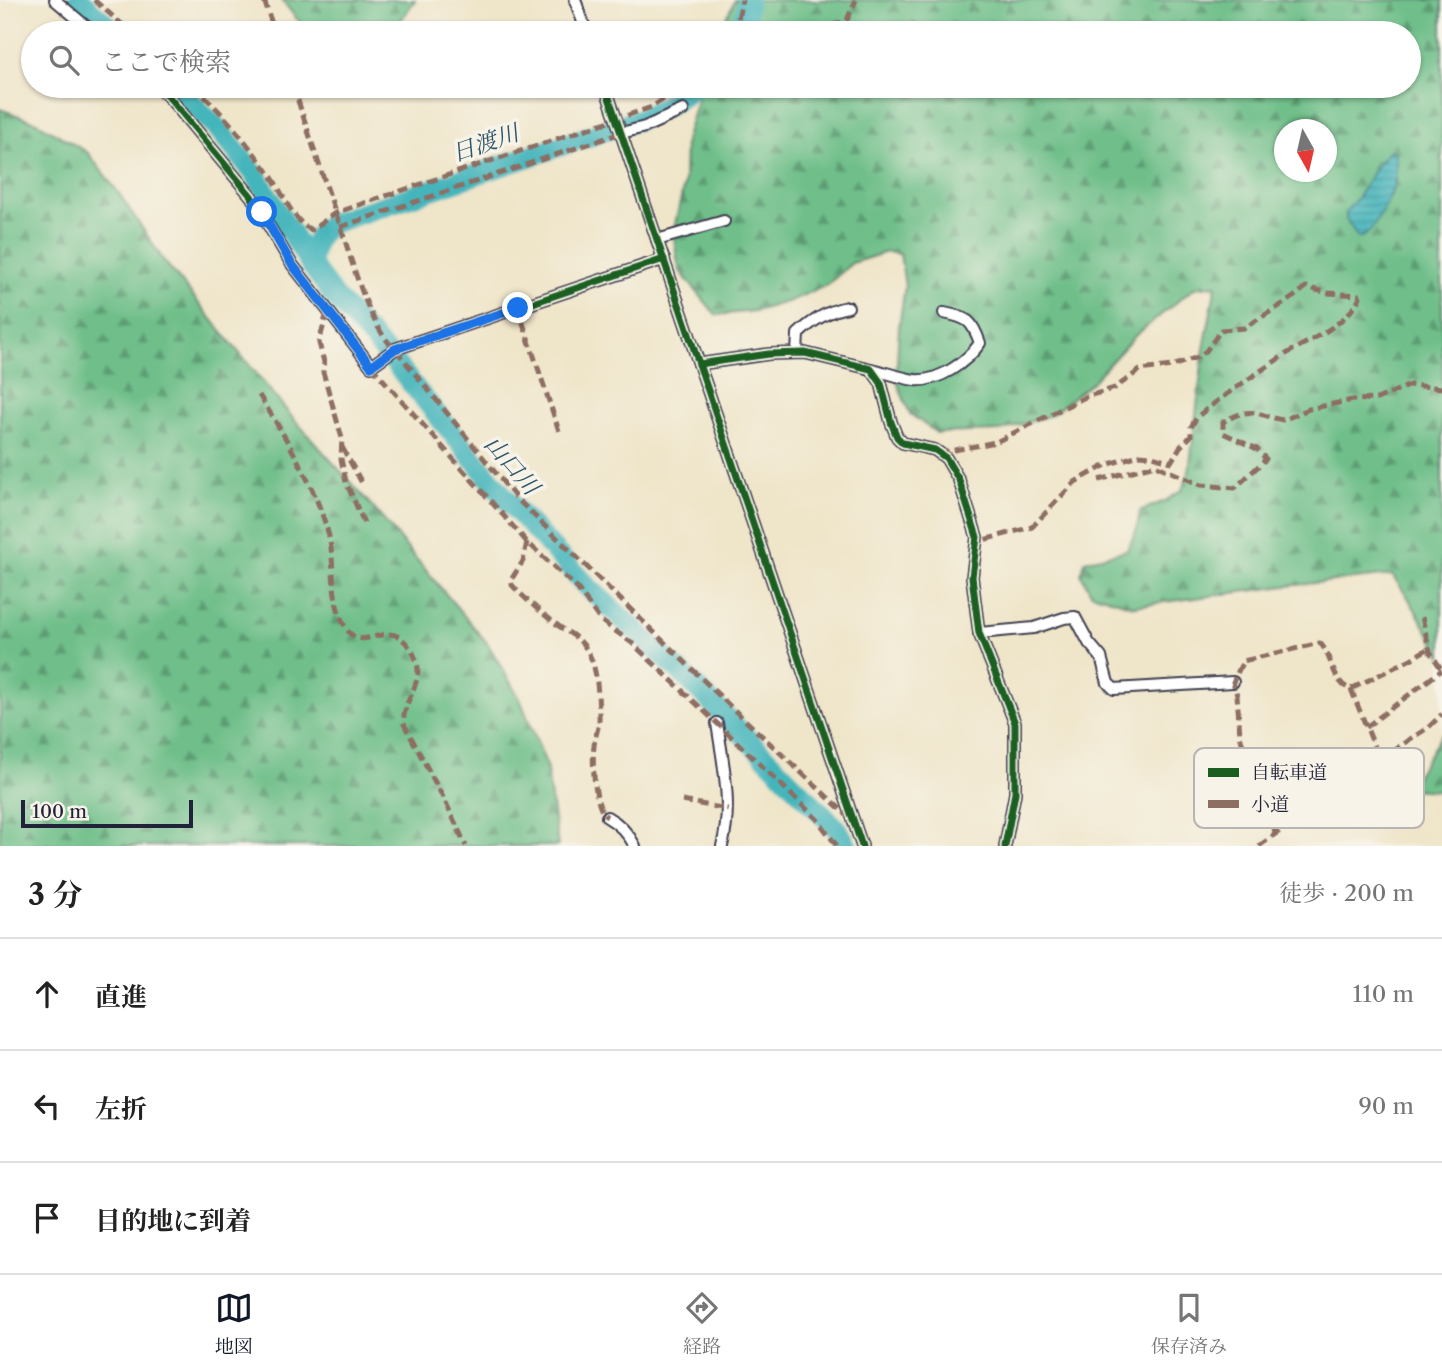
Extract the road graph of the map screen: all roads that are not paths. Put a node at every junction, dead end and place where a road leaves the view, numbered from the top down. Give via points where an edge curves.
1 (55, 0) edge
2 (575, 0) edge
3 (80, 21) edge
4 (583, 21) edge
5 (168, 98) edge
6 (609, 98) edge
7 (683, 110) dead end
8 (620, 128) junction
9 (724, 221) dead end
10 (657, 240) junction
11 (664, 259) junction
12 (848, 307) dead end
13 (944, 313) dead end
14 (797, 353) junction
15 (699, 364) junction
16 (871, 369) junction
17 (979, 633) junction
18 (1233, 682) dead end
19 (717, 723) dead end
20 (607, 817) dead end
21 (635, 846) edge
22 (722, 846) edge
23 (862, 846) edge
24 (1005, 846) edge

1 - 3 street
2 - 4 street
5 - 11 street via 251,196 291,263 371,366 389,352
6 - 8 street
7 - 8 street via 645,127
8 - 10 street
9 - 10 street
10 - 11 street
11 - 15 street
12 - 14 street via 809,324 798,334
13 - 16 street via 965,317 980,343 957,365 934,379 915,380
14 - 15 street
14 - 16 street
15 - 23 street
16 - 17 street via 881,383 897,437 903,443 935,450 946,458 959,480 977,537 972,577
17 - 18 street via 1034,628 1075,617 1101,657 1108,683 1114,688
17 - 24 street via 1015,723 1015,793
19 - 22 street via 728,816
20 - 21 street via 617,822

